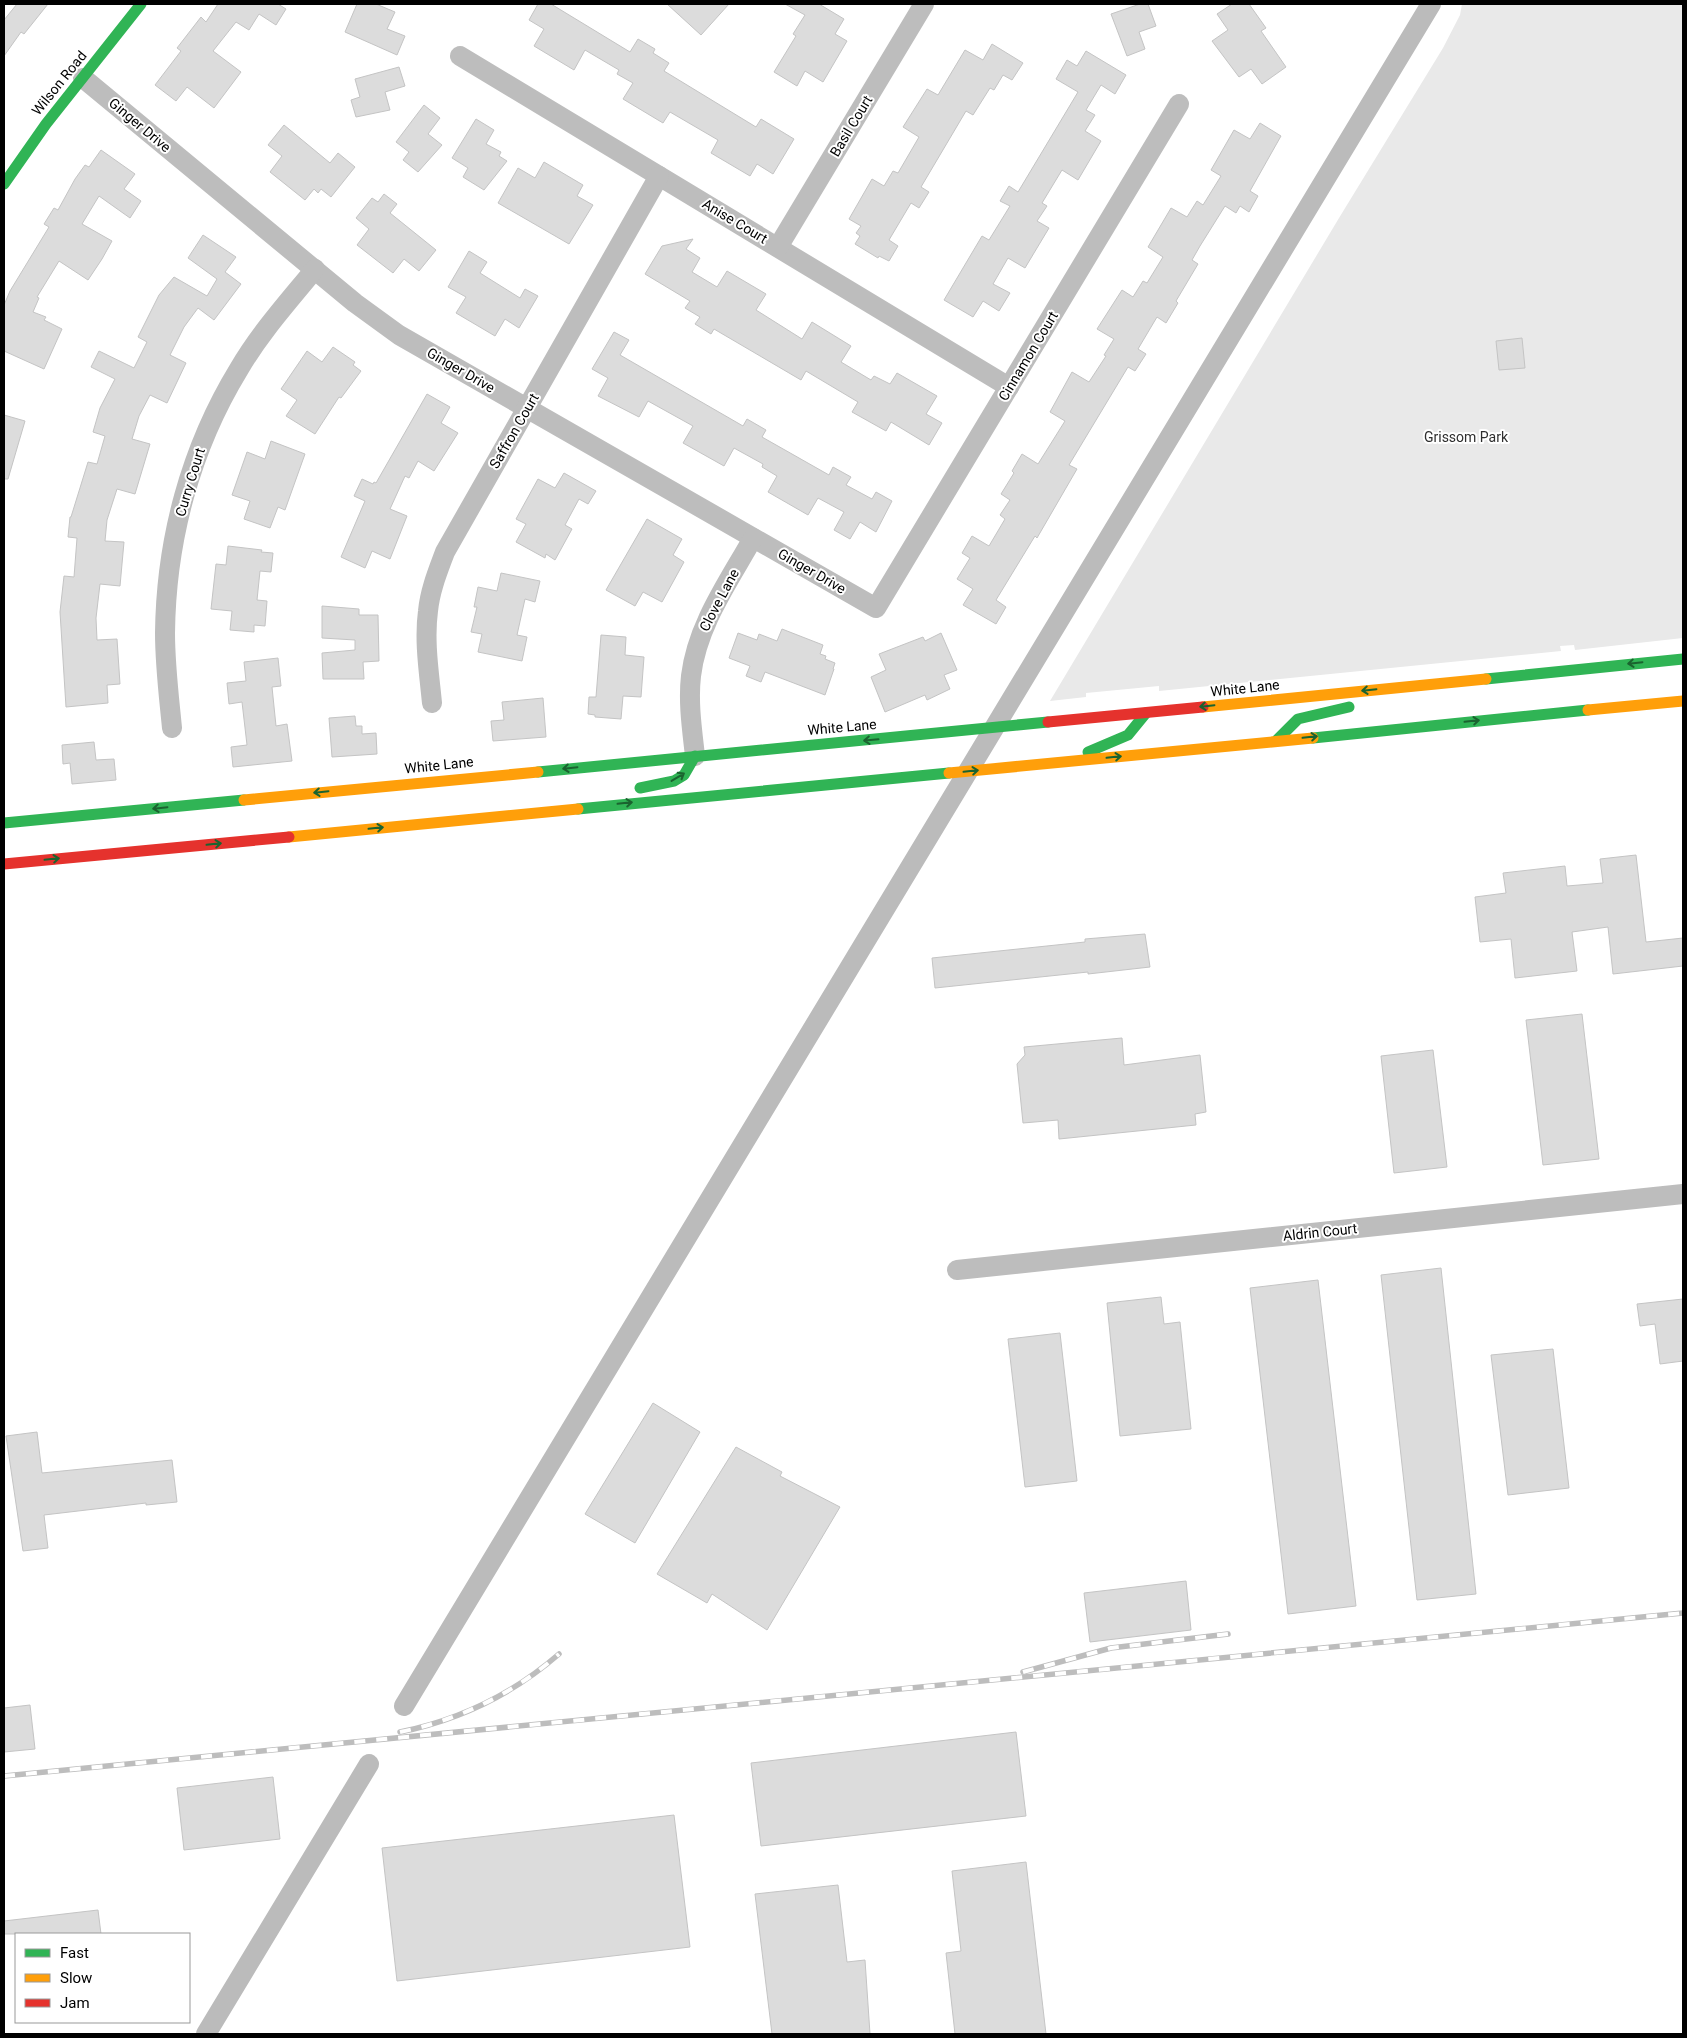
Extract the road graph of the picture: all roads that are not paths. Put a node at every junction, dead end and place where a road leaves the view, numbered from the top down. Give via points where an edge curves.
1 (141, 4) edge
2 (924, 4) edge
3 (460, 56) dead end
4 (83, 78) junction
5 (1179, 104) dead end
6 (659, 176) junction
7 (4, 184) edge
8 (778, 247) junction
9 (314, 269) junction
10 (1010, 386) junction
11 (527, 408) junction
12 (753, 538) junction
13 (876, 608) joint
14 (1683, 658) edge
15 (1455, 682) junction
16 (1683, 701) edge
17 (432, 703) dead end
18 (1146, 713) junction
19 (172, 728) dead end
20 (1277, 740) junction
21 (694, 756) junction
22 (1064, 762) junction
23 (529, 813) junction
24 (4, 823) edge
25 (4, 864) edge
26 (1683, 1194) edge
27 (956, 1270) dead end

1 - 4 main road, Wilson Road
2 - 8 street, Basil Court
3 - 6 street, Anise Court
4 - 7 main road, Wilson Road
4 - 9 street, Ginger Drive
5 - 10 street, Cinnamon Court
6 - 8 street, Anise Court
6 - 11 street, Saffron Court
8 - 10 street, Anise Court
9 - 11 street, Ginger Drive via 400,335
9 - 19 street, Curry Court via 238,369 200,447 183,497 166,592 165,635
10 - 13 street, Cinnamon Court
11 - 12 street, Ginger Drive
11 - 17 street, Saffron Court via 445,552 434,580 426,640
12 - 13 street, Ginger Drive
12 - 21 street, Clove Lane via 706,623 697,646 690,702
14 -> 15 main road, White Lane
15 -> 18 main road, White Lane
15 - 20 main road via 1298,719
20 -> 16 main road
18 -> 21 main road, White Lane
18 - 22 main road via 1128,735
22 -> 20 main road
23 -> 21 main road via 674,781 684,775
21 -> 24 main road, White Lane
23 -> 22 main road
25 -> 23 main road
26 - 27 street, Aldrin Court

